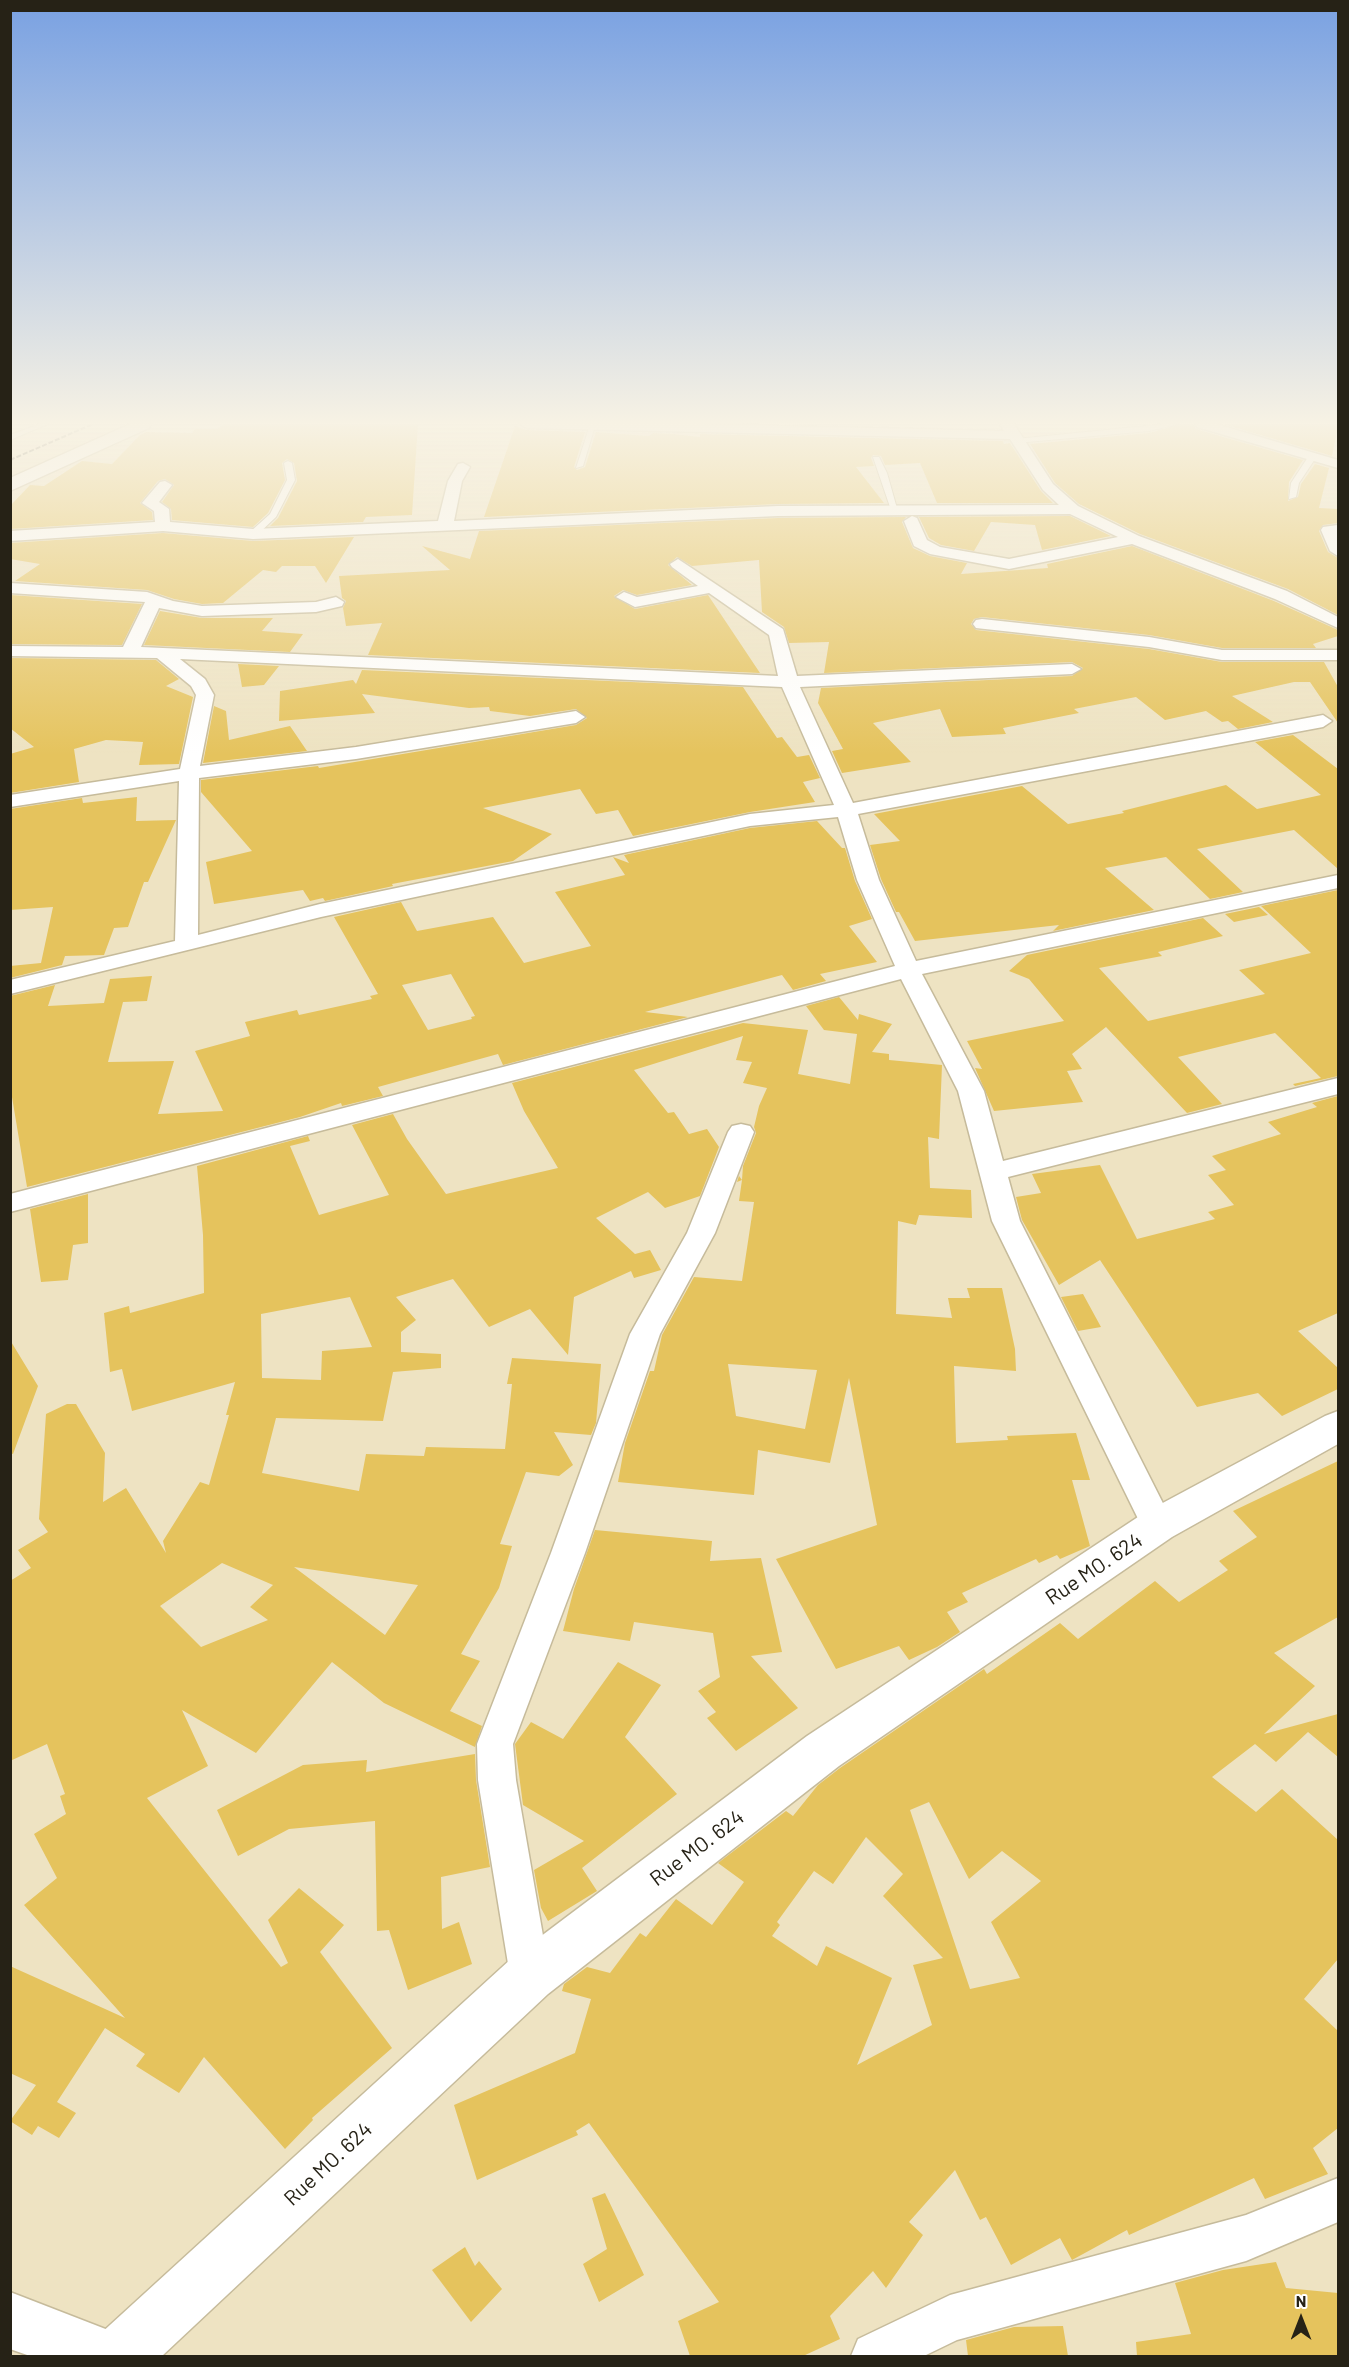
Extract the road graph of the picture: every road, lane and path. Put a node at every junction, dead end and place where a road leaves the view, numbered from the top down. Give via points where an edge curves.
1 (33, 534) edge
2 (917, 534) edge
3 (1124, 534) edge
4 (1331, 534) edge
5 (10, 536) edge
6 (1133, 539) junction
7 (1338, 551) edge
8 (678, 564) dead end
9 (10, 588) edge
10 (711, 588) junction
11 (624, 597) dead end
12 (154, 600) junction
13 (336, 602) dead end
14 (1338, 623) edge
15 (982, 624) dead end
16 (10, 651) edge
17 (40, 651) junction
18 (130, 652) junction
19 (160, 653) junction
20 (1338, 655) edge
21 (10, 667) edge
22 (1072, 669) dead end
23 (789, 682) junction
24 (576, 717) dead end
25 (1323, 721) dead end
26 (189, 774) junction
27 (10, 801) edge
28 (846, 810) junction
29 (1338, 881) edge
30 (186, 945) junction
31 (908, 970) junction
32 (10, 987) edge
33 (1338, 1086) edge
34 (741, 1132) dead end
35 (993, 1172) junction
36 (10, 1203) edge
37 (1338, 1426) edge
38 (1158, 1525) junction
39 (530, 1976) junction
40 (1338, 2200) edge
41 (19, 2335) edge
42 (100, 2356) edge
43 (120, 2356) edge
44 (874, 2356) edge

1 - 5 street
2 - 6 street via 920,543 936,550 1009,564
3 - 6 street
4 - 7 street
6 - 14 street via 1281,595
8 - 10 street
9 - 12 street
10 - 11 street via 646,602
10 - 23 street via 777,633
12 - 13 street via 202,611 316,607
12 - 18 street
15 - 20 street via 1149,642 1222,655
16 - 17 street
17 - 18 street
17 - 21 street
18 - 19 street
19 - 23 street
19 - 26 street via 199,683 205,695
22 - 23 street
23 - 28 street
24 - 26 street via 356,753
25 - 28 street
26 - 27 street
26 - 30 street
28 - 30 street via 750,820 320,911
28 - 31 street via 868,880
29 - 31 street
30 - 32 street
31 - 35 street via 970,1091
31 - 36 street
33 - 35 street
34 - 39 street via 701,1233 645,1334 495,1744 497,1780
35 - 38 street via 1006,1221
37 - 38 street, Rue MO. 624
38 - 39 street, Rue MO. 624 via 823,1751
39 - 43 street, Rue MO. 624
40 - 44 street via 1246,2238 950,2318
41 - 42 street

